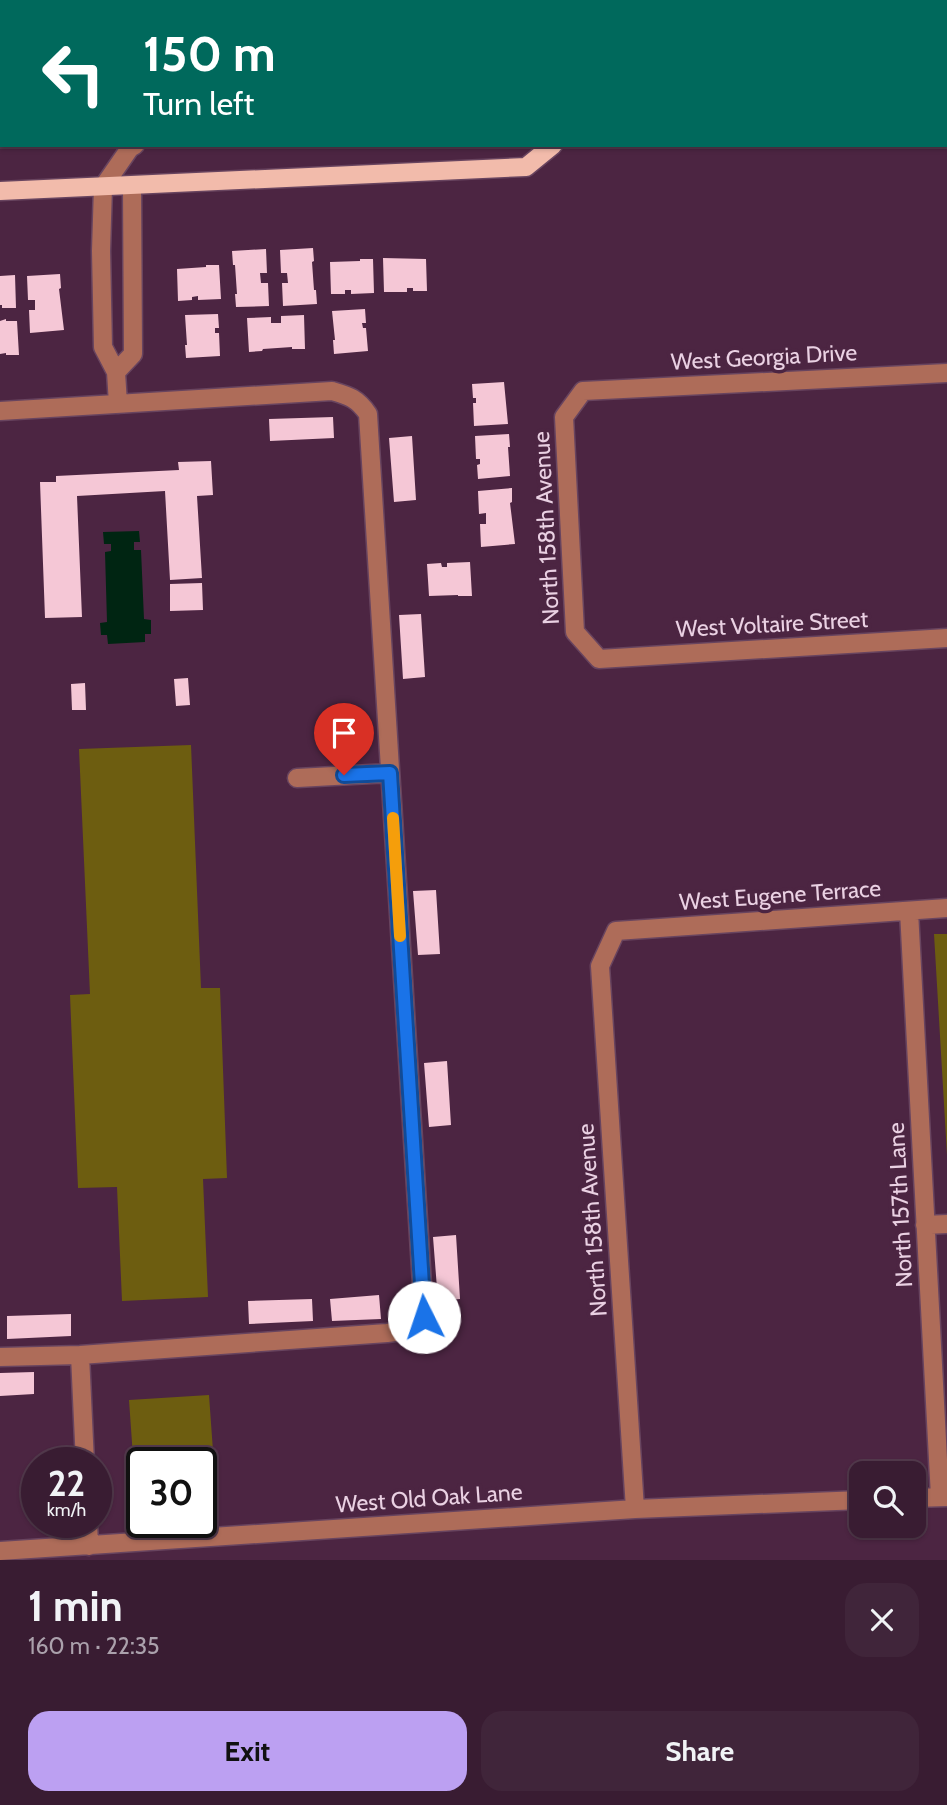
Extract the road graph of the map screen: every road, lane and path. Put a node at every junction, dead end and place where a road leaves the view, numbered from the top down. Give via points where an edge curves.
1 (859, 0) edge
2 (865, 0) edge
3 (132, 147) edge
4 (551, 147) edge
5 (132, 186) junction
6 (103, 187) junction
7 (0, 191) edge
8 (116, 372) junction
9 (947, 373) edge
10 (583, 391) joint
11 (118, 404) junction
12 (0, 411) edge
13 (947, 638) edge
14 (599, 659) joint
15 (390, 773) junction
16 (297, 778) dead end
17 (947, 908) edge
18 (909, 911) junction
19 (616, 931) joint
20 (947, 1224) edge
21 (925, 1225) junction
22 (80, 1355) junction
23 (0, 1357) edge
24 (84, 1447) edge
25 (943, 1497) edge
26 (849, 1500) edge
27 (635, 1509) junction
28 (89, 1538) edge
29 (89, 1546) junction
30 (0, 1551) edge

1 - 2 street
3 - 6 street
4 - 5 main road via 526,167
5 - 6 main road
5 - 8 street via 133,354
6 - 7 main road
6 - 8 street via 103,347
8 - 11 street
9 - 10 street, West Georgia Drive
10 - 14 street, North 158th Avenue via 564,417 575,632
11 - 12 street
11 - 15 street via 332,390 362,405 368,414
13 - 14 street, West Voltaire Street
15 - 16 street
15 - 22 street via 424,1317 418,1329
17 - 18 street, West Eugene Terrace
18 - 19 street, West Eugene Terrace
18 - 21 street, North 157th Lane
19 - 27 street, North 158th Avenue via 600,965
20 - 21 street
21 - 25 street, North 157th Lane
22 - 23 street
22 - 24 street
26 - 27 street, West Old Oak Lane
27 - 29 street, West Old Oak Lane
28 - 29 street
29 - 30 street, West Old Oak Lane

